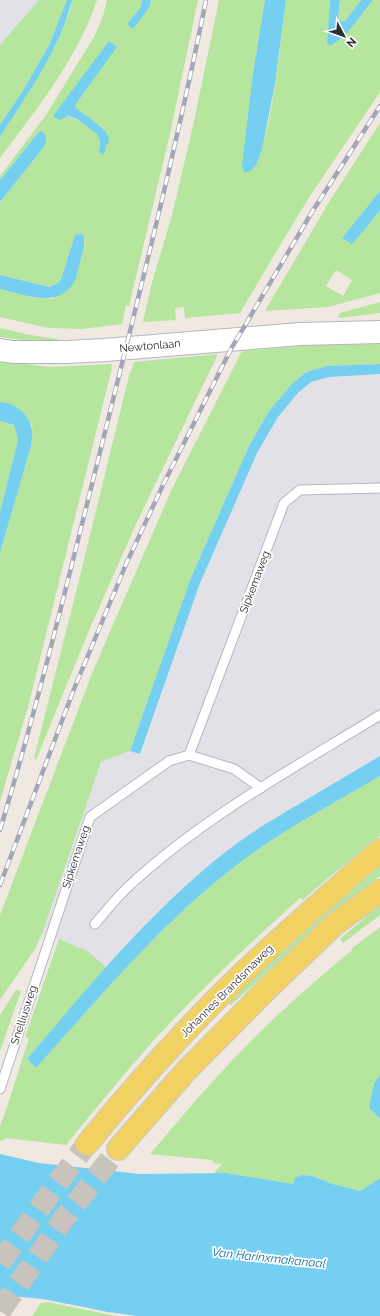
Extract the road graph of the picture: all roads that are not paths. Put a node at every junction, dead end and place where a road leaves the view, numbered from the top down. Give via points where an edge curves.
1 (380, 318) edge
2 (380, 332) edge
3 (300, 334) junction
4 (0, 350) edge
5 (380, 488) edge
6 (380, 715) edge
7 (189, 755) junction
8 (261, 788) junction
9 (380, 850) edge
10 (380, 891) edge
11 (95, 924) dead end
12 (49, 942) joint
13 (0, 1089) edge
14 (87, 1144) tunnel mouth
15 (118, 1149) tunnel mouth

1 - 3 street, Newtonlaan
2 - 3 street, Newtonlaan
3 - 4 street, Newtonlaan via 106,350
5 - 7 lane, Sipkemaweg via 300,490 284,504
6 - 8 lane
7 - 8 lane via 234,769
7 - 12 lane, Sipkemaweg via 169,761 90,817
8 - 11 lane via 175,847 129,886
9 - 14 main road, Johannes Brandsmaweg via 281,937 203,1013 122,1101
10 - 15 main road via 335,924 264,990 186,1071
12 - 13 lane, Snelliusweg

